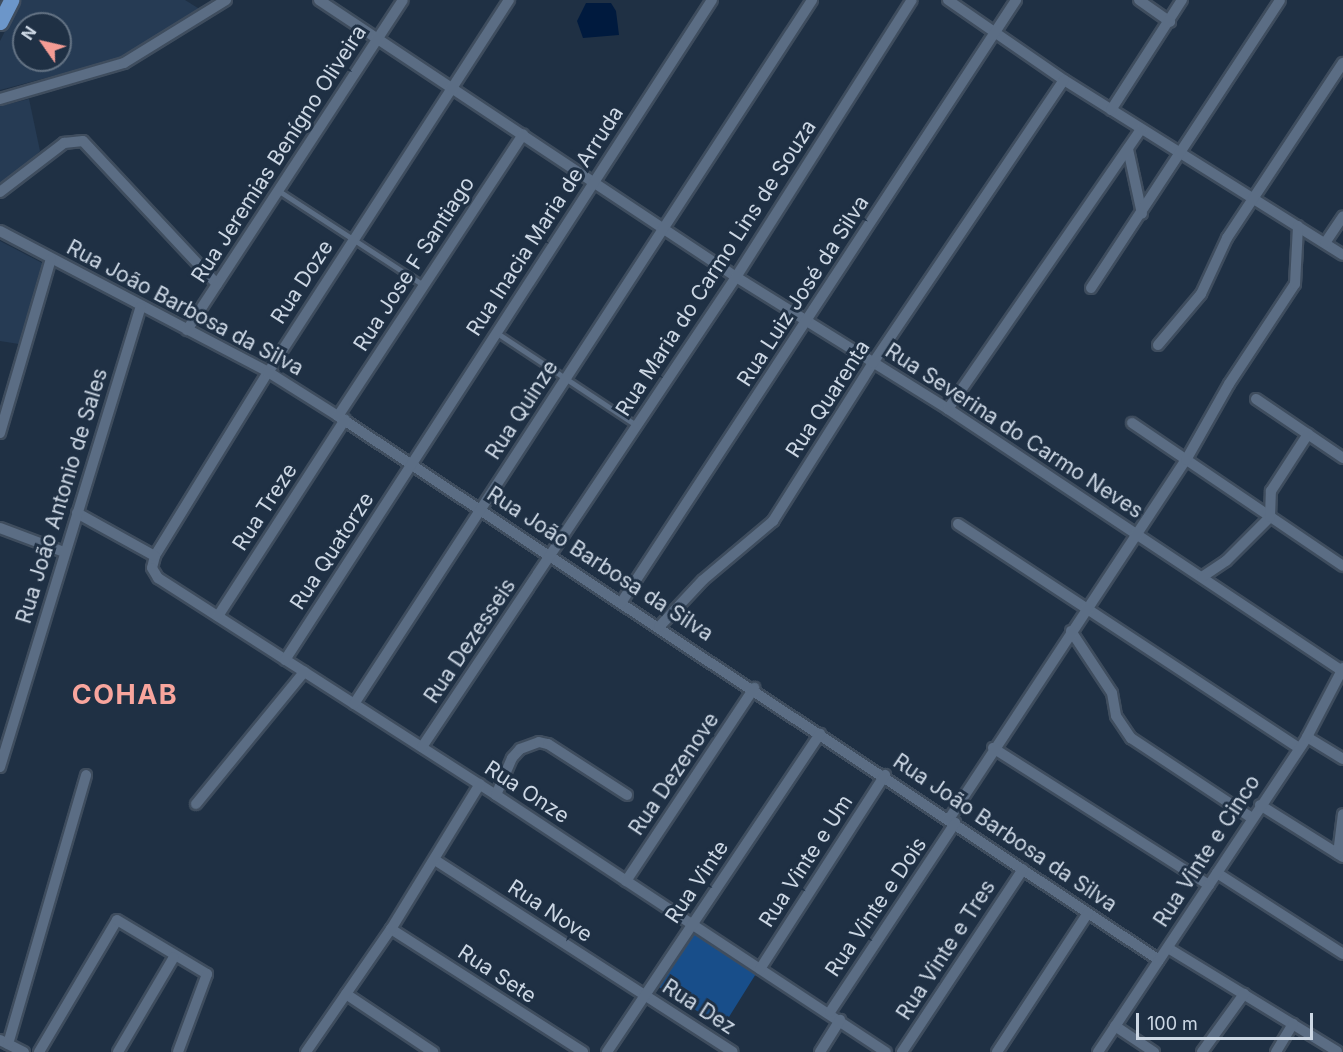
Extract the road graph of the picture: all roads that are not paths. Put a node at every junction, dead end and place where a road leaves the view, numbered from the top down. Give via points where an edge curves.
1 (11, 0) edge
2 (226, 0) edge
3 (320, 0) edge
4 (403, 0) edge
5 (509, 0) edge
6 (812, 0) edge
7 (912, 0) edge
8 (948, 0) edge
9 (1016, 0) edge
10 (1138, 0) edge
11 (1182, 0) edge
12 (1280, 0) edge
13 (709, 1) edge
14 (0, 22) edge
15 (1170, 22) junction
16 (994, 31) junction
17 (378, 39) junction
18 (1343, 63) edge
19 (1064, 80) junction
20 (452, 87) junction
21 (0, 99) edge
22 (1111, 110) junction
23 (1142, 129) junction
24 (523, 134) junction
25 (1128, 149) junction
26 (1182, 154) junction
27 (594, 180) junction
28 (279, 191) junction
29 (0, 192) edge
30 (1253, 197) junction
31 (1142, 214) junction
32 (1343, 216) edge
33 (663, 226) junction
34 (1298, 226) junction
35 (0, 231) edge
36 (354, 238) junction
37 (1325, 243) junction
38 (1343, 255) edge
39 (51, 259) junction
40 (736, 277) junction
41 (217, 284) junction
42 (423, 285) junction
43 (1091, 288) dead end
44 (141, 306) junction
45 (807, 321) junction
46 (187, 330) junction
47 (496, 332) junction
48 (1158, 345) dead end
49 (873, 363) junction
50 (268, 372) junction
51 (567, 377) junction
52 (1256, 399) dead end
53 (948, 410) junction
54 (342, 418) junction
55 (1132, 423) dead end
56 (636, 425) junction
57 (0, 433) edge
58 (1308, 434) junction
59 (1343, 458) edge
60 (1186, 460) junction
61 (413, 464) junction
62 (482, 510) junction
63 (77, 513) junction
64 (1270, 517) junction
65 (958, 524) dead end
66 (0, 528) edge
67 (1137, 534) junction
68 (64, 552) junction
69 (551, 557) junction
70 (154, 559) junction
71 (1343, 566) edge
72 (1202, 577) junction
73 (621, 603) junction
74 (1086, 608) junction
75 (218, 616) junction
76 (659, 627) junction
77 (1071, 632) junction
78 (285, 660) junction
79 (304, 672) junction
80 (1343, 672) edge
81 (754, 688) junction
82 (354, 704) junction
83 (820, 734) junction
84 (1307, 737) junction
85 (422, 747) junction
86 (993, 748) junction
87 (1299, 748) junction
88 (1343, 759) edge
89 (0, 766) edge
90 (86, 775) dead end
91 (885, 775) junction
92 (480, 784) junction
93 (496, 795) junction
94 (627, 795) dead end
95 (196, 804) dead end
96 (1260, 805) junction
97 (1343, 814) edge
98 (1252, 818) junction
99 (952, 821) junction
100 (1341, 855) edge
101 (435, 860) junction
102 (1023, 869) junction
103 (1217, 873) junction
104 (626, 881) junction
105 (1209, 885) junction
106 (1088, 914) junction
107 (691, 925) junction
108 (391, 929) junction
109 (1168, 948) junction
110 (1343, 954) edge
111 (174, 957) junction
112 (1160, 960) junction
113 (760, 969) junction
114 (346, 994) junction
115 (1244, 994) junction
116 (644, 995) junction
117 (830, 1012) junction
118 (840, 1020) junction
119 (1293, 1024) junction
120 (1115, 1026) junction
121 (4, 1042) edge
122 (1339, 1049) edge
123 (1206, 1051) edge
124 (24, 1052) edge
125 (39, 1052) edge
126 (118, 1052) edge
127 (178, 1052) edge
128 (306, 1052) edge
129 (433, 1052) edge
130 (583, 1052) edge
131 (607, 1052) edge
132 (733, 1052) edge
133 (820, 1052) edge
134 (886, 1052) edge
135 (902, 1052) edge
136 (998, 1052) edge
137 (1098, 1052) edge
138 (1154, 1052) edge
139 (1276, 1052) edge

1 - 14 main road
2 - 21 street via 124,63
3 - 17 street
4 - 17 street, Rua Jeremias Benígno Oliveira
5 - 20 street, Rua Doze
6 - 33 street, Rua Quinze
7 - 40 street, Rua Maria do Carmo Lins de Souza
8 - 16 street
9 - 16 street, Rua Luiz José da Silva
10 - 15 street
11 - 15 street
12 - 26 street
13 - 27 street, Rua Inacia Maria de Arruda
15 - 22 street
16 - 19 street
16 - 45 street, Rua Luiz José da Silva
17 - 20 street
17 - 28 street, Rua Jeremias Benígno Oliveira
18 - 30 street
19 - 22 street
19 - 49 street, Rua Quarenta
20 - 24 street, Rua Severina do Carmo Neves
20 - 36 street, Rua Doze
22 - 23 street
23 - 25 street
23 - 26 street
24 - 27 street, Rua Severina do Carmo Neves
24 - 42 street, Rua Jose F Santiago
25 - 31 street
25 - 53 street
26 - 30 street
26 - 31 street
27 - 33 street, Rua Severina do Carmo Neves
27 - 47 street, Rua Inacia Maria de Arruda
28 - 36 lane
28 - 41 street, Rua Jeremias Benígno Oliveira
29 - 41 street, Rua João Barbosa da Silva via 64,143 77,139 96,151
30 - 34 street
30 - 48 street via 1227,238 1201,294
31 - 43 street
32 - 37 street
33 - 40 street, Rua Severina do Carmo Neves
33 - 51 street, Rua Quinze
34 - 37 street
34 - 60 street, Rua Vinte e Dois via 1295,284 1229,384
35 - 39 street, Rua João Barbosa da Silva
36 - 42 lane
36 - 50 street, Rua Doze
37 - 38 street
39 - 44 street, Rua João Barbosa da Silva
39 - 57 street
40 - 45 street, Rua Severina do Carmo Neves
40 - 56 street, Rua Maria do Carmo Lins de Souza
41 - 46 street, Rua Jeremias Benígno Oliveira
42 - 54 street, Rua Jose F Santiago
44 - 46 street, Rua João Barbosa da Silva
44 - 63 street, Rua João Antonio de Sales
45 - 49 street, Rua Severina do Carmo Neves
45 - 73 street, Rua Luiz José da Silva
46 - 50 street, Rua João Barbosa da Silva
47 - 51 lane
47 - 61 street, Rua Inacia Maria de Arruda
49 - 53 street, Rua Severina do Carmo Neves
49 - 76 street, Rua Quarenta via 766,530 703,580
50 - 54 street, Rua João Barbosa da Silva
50 - 70 street, Rua Doze
51 - 56 lane
51 - 62 street, Rua Quinze
52 - 58 street
53 - 67 street, Rua Severina do Carmo Neves
54 - 61 street, Rua João Barbosa da Silva
54 - 75 street, Rua Treze
55 - 60 street
56 - 69 street, Rua Maria do Carmo Lins de Souza
58 - 59 street
58 - 64 street via 1271,491
60 - 64 street
60 - 67 street, Rua Vinte e Dois
61 - 62 street, Rua João Barbosa da Silva
61 - 78 street, Rua Quatorze
62 - 69 street, Rua João Barbosa da Silva
62 - 82 street, Rua Quinze
63 - 68 street, Rua João Antonio de Sales
63 - 70 street
64 - 71 street
64 - 72 street via 1226,561
65 - 74 street
66 - 68 street
67 - 72 street, Rua Severina do Carmo Neves
67 - 74 street, Rua Vinte e Dois
68 - 89 street, Rua João Antonio de Sales
69 - 73 street, Rua João Barbosa da Silva
69 - 85 street, Rua Dezesseis
70 - 75 street, Rua Onze via 158,578
72 - 80 street, Rua Severina do Carmo Neves
73 - 76 street, Rua João Barbosa da Silva
74 - 77 street, Rua Vinte e Dois
74 - 87 street
75 - 78 street, Rua Onze
76 - 81 street, Rua João Barbosa da Silva
77 - 86 street, Rua Vinte e Dois
77 - 98 street via 1112,693 1116,716 1131,738
78 - 79 street, Rua Onze
79 - 82 street, Rua Onze
79 - 95 street
80 - 84 street, Rua Vinte e Cinco
81 - 83 street, Rua João Barbosa da Silva
81 - 104 street, Rua Dezenove
82 - 85 street, Rua Onze
83 - 91 street, Rua João Barbosa da Silva
83 - 107 street, Rua Vinte
84 - 87 street, Rua Vinte e Cinco
84 - 88 street
85 - 92 street, Rua Onze
86 - 99 street, Rua Vinte e Dois
86 - 105 street
87 - 96 street, Rua Vinte e Cinco
90 - 121 street
91 - 99 street, Rua João Barbosa da Silva
91 - 113 street, Rua Vinte e Um
92 - 93 street, Rua Onze
92 - 101 street
93 - 94 street via 512,758 520,749 539,742
93 - 104 street, Rua Onze
96 - 98 street, Rua Vinte e Cinco
96 - 100 street
97 - 100 street
98 - 103 street, Rua Vinte e Cinco
99 - 102 street, Rua João Barbosa da Silva
99 - 117 street, Rua Vinte e Dois
101 - 108 street
101 - 116 street, Rua Nove
102 - 106 street, Rua João Barbosa da Silva
102 - 135 street, Rua Vinte e Tres
103 - 105 street, Rua Vinte e Cinco
103 - 110 street
104 - 107 street, Rua Onze
105 - 109 street, Rua Vinte e Cinco
106 - 112 street, Rua João Barbosa da Silva
106 - 136 street
107 - 113 street, Rua Onze
107 - 116 street, Rua Vinte
108 - 114 street
108 - 130 street, Rua Sete
109 - 112 street, Rua Vinte e Cinco
109 - 115 street
111 - 125 street via 117,920
111 - 126 street
111 - 127 street via 207,974
112 - 120 street, Rua Vinte e Cinco
113 - 117 street, Rua Onze
114 - 128 street
114 - 129 street
115 - 119 street
115 - 123 street
116 - 131 street, Rua Vinte
116 - 132 street, Rua Dez
117 - 118 street, Rua Onze
118 - 133 street
118 - 134 street, Rua Onze
119 - 122 street
119 - 139 street
120 - 137 street, Rua Vinte e Cinco
120 - 138 street
121 - 124 street

